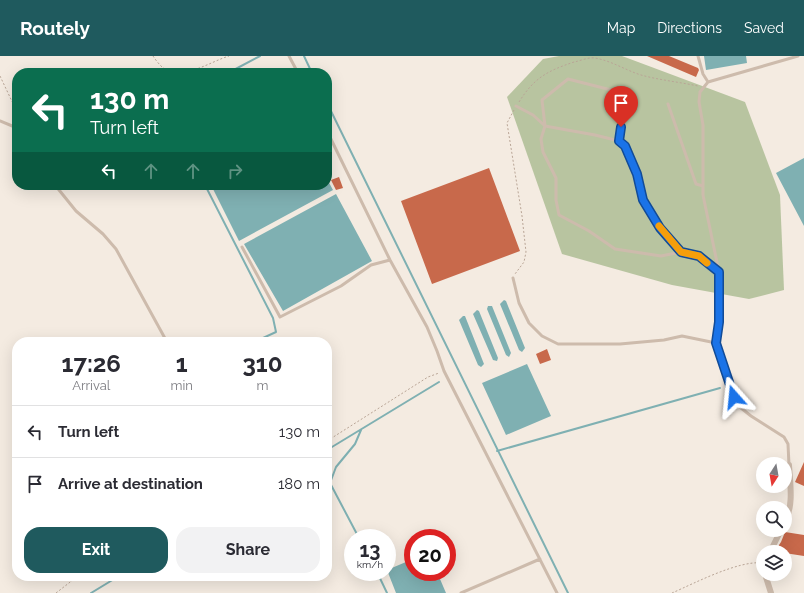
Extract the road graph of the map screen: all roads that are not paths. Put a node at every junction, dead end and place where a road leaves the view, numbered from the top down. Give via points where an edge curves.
1 (289, 56) edge
2 (698, 56) edge
3 (798, 56) edge
4 (295, 68) edge
5 (708, 82) junction
6 (668, 104) dead end
7 (516, 106) dead end
8 (0, 121) edge
9 (12, 126) edge
10 (545, 126) junction
11 (332, 141) edge
12 (619, 141) junction
13 (703, 186) junction
14 (59, 190) edge
15 (242, 247) dead end
16 (681, 252) junction
17 (390, 260) junction
18 (719, 272) junction
19 (513, 278) dead end
20 (164, 337) edge
21 (716, 343) junction
22 (789, 457) edge
23 (540, 559) junction
24 (767, 581) edge
25 (461, 593) edge
26 (557, 593) edge
27 (771, 593) edge

1 - 4 lane
2 - 5 lane
3 - 5 lane
5 - 13 lane via 700,92 699,102 703,126
6 - 13 lane via 696,184
7 - 10 lane
8 - 9 lane
10 - 12 lane
10 - 12 lane via 542,100 568,80 623,93 626,99
10 - 16 lane via 543,152 556,178 559,216 589,231 615,249 661,256
11 - 17 lane
12 - 16 lane via 625,146 637,174 643,200 660,228
13 - 18 lane
14 - 20 lane via 76,211 116,248
15 - 17 lane via 280,316 341,286 371,265
16 - 18 lane via 699,256
17 - 23 lane via 427,327 444,371
18 - 21 lane via 719,322
19 - 21 lane via 529,323 542,336 558,344 627,344 682,336
21 - 22 lane via 734,397 741,408 784,437 788,444
23 - 25 lane
23 - 26 lane
24 - 27 street

